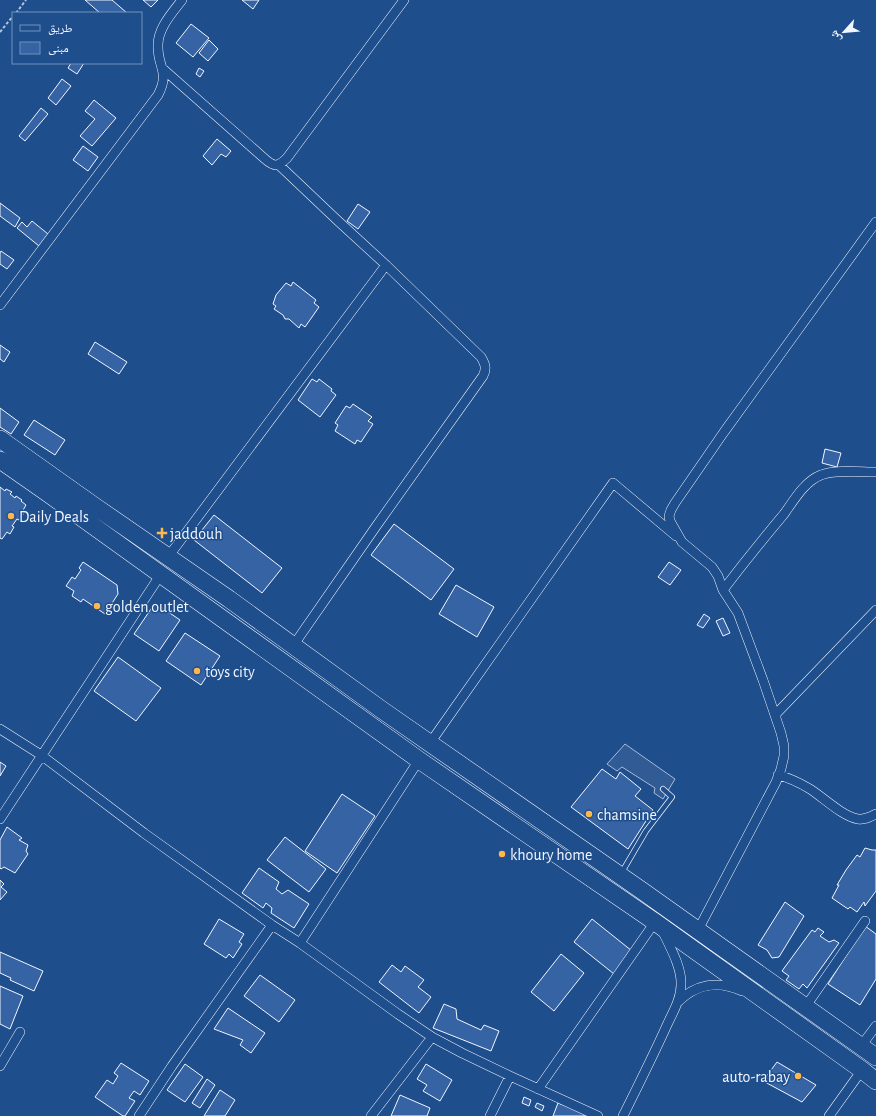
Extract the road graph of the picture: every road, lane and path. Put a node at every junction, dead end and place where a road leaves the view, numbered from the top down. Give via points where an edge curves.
1 (26, 0) edge
2 (182, 0) edge
3 (404, 0) edge
4 (17, 12) edge
5 (12, 17) edge
6 (0, 32) edge
7 (162, 68) junction
8 (279, 165) junction
9 (876, 222) edge
10 (386, 265) junction
11 (0, 305) edge
12 (0, 439) edge
13 (0, 460) edge
14 (876, 472) edge
15 (682, 542) junction
16 (168, 557) junction
17 (161, 574) junction
18 (723, 590) junction
19 (876, 610) edge
20 (293, 646) junction
21 (775, 714) junction
22 (0, 729) edge
23 (430, 743) junction
24 (42, 755) junction
25 (419, 760) junction
26 (778, 775) junction
27 (663, 789) dead end
28 (876, 814) edge
29 (0, 819) edge
30 (621, 875) junction
31 (865, 921) dead end
32 (657, 923) junction
33 (272, 925) junction
34 (698, 930) junction
35 (300, 944) junction
36 (676, 1004) junction
37 (774, 1006) junction
38 (806, 1006) junction
39 (876, 1026) edge
40 (20, 1032) dead end
41 (432, 1037) junction
42 (861, 1046) junction
43 (876, 1057) edge
44 (0, 1066) edge
45 (862, 1070) junction
46 (510, 1076) junction
47 (876, 1080) edge
48 (538, 1089) junction
49 (139, 1116) edge
50 (371, 1116) edge
51 (490, 1116) edge
52 (598, 1116) edge
53 (623, 1116) edge
54 (829, 1116) edge

1 - 4 path
2 - 7 street via 169,16 159,38
3 - 8 street via 287,158
5 - 6 path
7 - 8 street via 265,159
7 - 11 street via 163,83 158,95
8 - 10 street
9 - 15 street via 675,503 669,516
10 - 16 street
10 - 20 street via 481,357 486,366 485,371
12 - 16 highway
13 - 17 highway
14 - 18 street via 832,472 817,477 806,486
15 - 18 street via 712,567
15 - 23 street via 613,482
16 - 20 highway
17 - 24 street
17 - 25 highway
18 - 21 street via 738,613
19 - 21 street
20 - 23 highway
21 - 26 street via 784,746 784,756
22 - 24 street
23 - 30 highway
24 - 29 street
24 - 33 street via 144,833
25 - 32 highway
25 - 35 street
26 - 28 street via 790,778 810,789 849,816 866,819
26 - 34 street
27 - 30 lane via 672,797 646,831
30 - 34 highway
31 - 38 street
32 - 36 street via 675,959 680,976 681,988
32 - 37 highway
32 - 48 street
33 - 35 street
33 - 49 street
34 - 38 highway
35 - 41 street
36 - 37 street via 696,989 725,985
36 - 53 street
37 - 45 highway
38 - 42 highway
39 - 42 street
40 - 44 street
41 - 46 street
41 - 50 street
42 - 43 highway
45 - 47 highway
45 - 54 street
46 - 48 street
46 - 51 street
48 - 52 street

